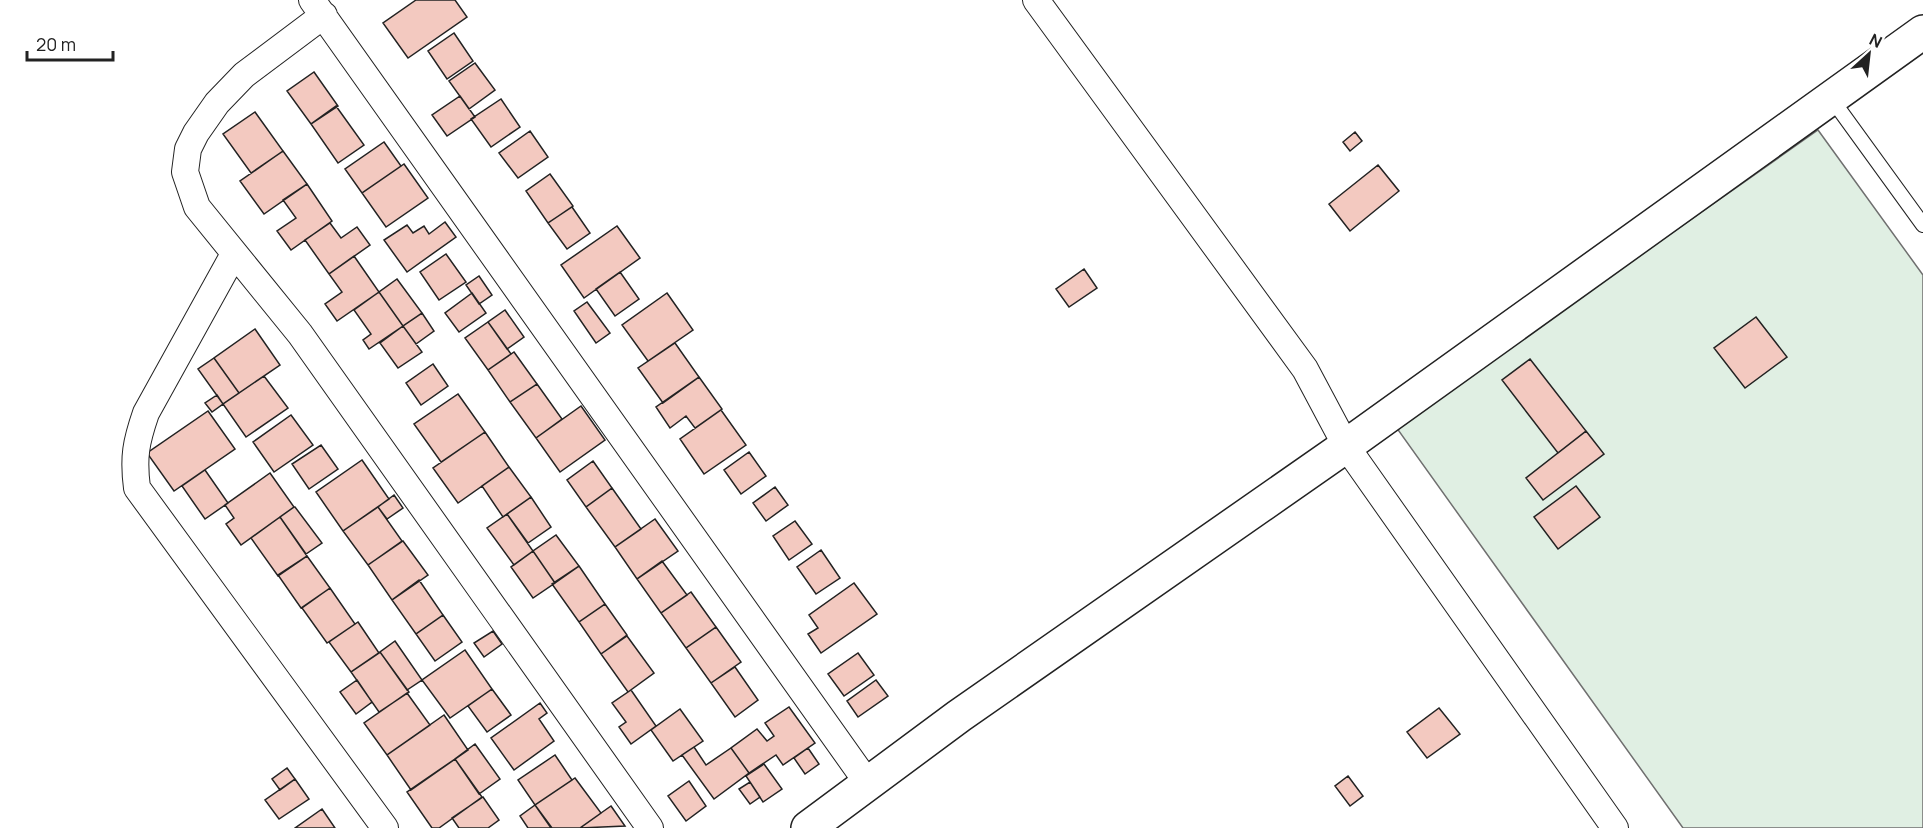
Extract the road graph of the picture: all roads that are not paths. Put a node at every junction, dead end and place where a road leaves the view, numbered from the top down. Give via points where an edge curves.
1 (1036, 0) edge
2 (318, 8) edge
3 (1923, 32) edge
4 (1831, 98) junction
5 (1923, 225) edge
6 (234, 254) junction
7 (1346, 446) junction
8 (869, 785) junction
9 (385, 828) edge
10 (650, 828) edge
11 (808, 828) edge
12 (1615, 828) edge

1 - 7 street via 1305,369
2 - 6 street via 217,104 188,149 185,172 197,207
2 - 8 street
3 - 4 main road
4 - 5 lane
4 - 7 main road
6 - 9 street via 146,412 137,440 136,488
6 - 10 street via 300,334
7 - 8 main road via 959,716
7 - 12 street
8 - 11 main road

